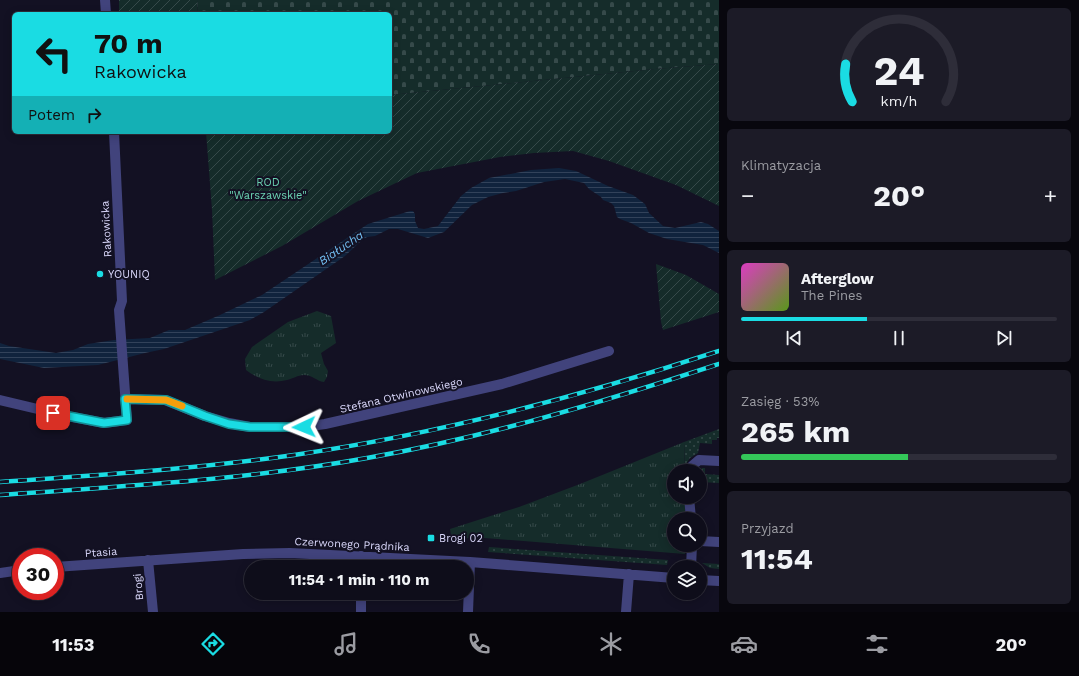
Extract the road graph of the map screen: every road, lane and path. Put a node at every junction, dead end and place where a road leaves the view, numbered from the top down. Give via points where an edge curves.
1 (105, 0) edge
2 (106, 12) edge
3 (114, 134) edge
4 (609, 351) dead end
5 (125, 399) junction
6 (0, 400) edge
7 (719, 461) edge
8 (694, 464) edge
9 (707, 541) edge
10 (719, 542) edge
11 (361, 556) junction
12 (148, 560) junction
13 (361, 560) edge
14 (434, 560) edge
15 (474, 562) edge
16 (64, 566) edge
17 (12, 571) edge
18 (0, 573) edge
19 (629, 574) junction
20 (667, 577) edge
21 (707, 580) edge
22 (719, 581) edge
23 (361, 600) edge
24 (468, 600) edge
25 (153, 612) edge
26 (361, 612) edge
27 (468, 612) edge
28 (626, 612) edge

1 - 2 street
3 - 5 street, Rakowicka via 122,301 119,310
4 - 5 street, Stefana Otwinowskiego via 502,384 304,427 250,427 229,424 166,400
5 - 6 street, Rakowicka via 127,420 104,423
7 - 8 street via 699,460
9 - 10 street
11 - 12 street, Czerwonego Prądnika via 267,553
11 - 13 street
11 - 14 street, Czerwonego Prądnika
12 - 16 street, Ptasia
12 - 25 street, Brogi
15 - 19 street, Czerwonego Prądnika
17 - 18 street
19 - 20 street, Czerwonego Prądnika
19 - 28 street
21 - 22 street
23 - 26 street
24 - 27 street

